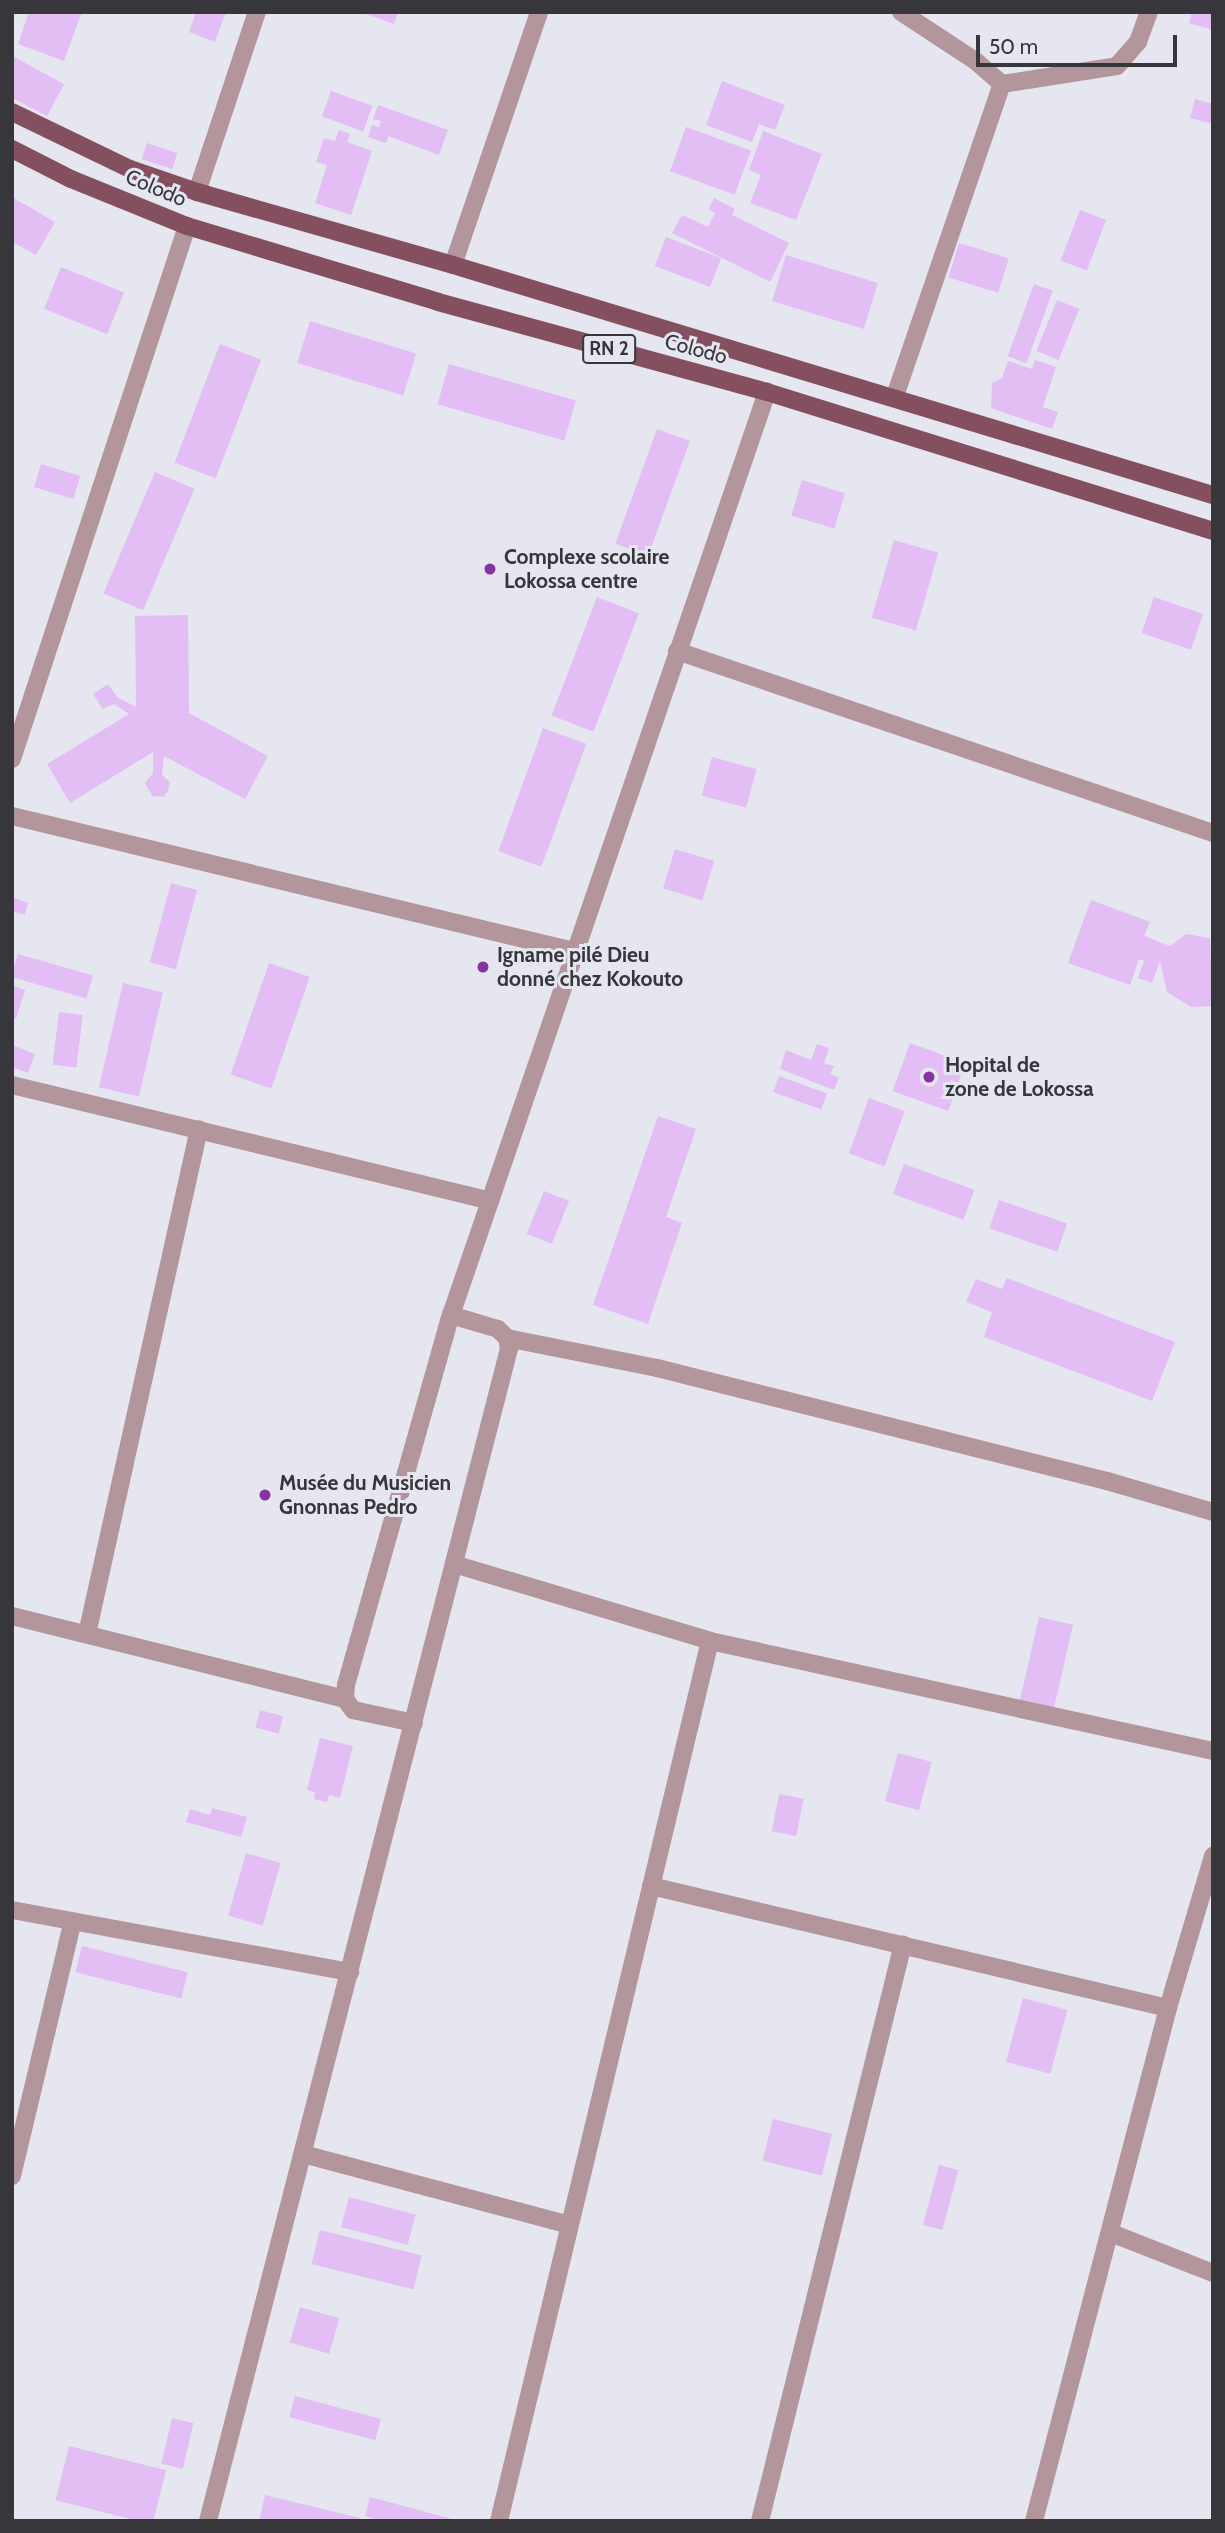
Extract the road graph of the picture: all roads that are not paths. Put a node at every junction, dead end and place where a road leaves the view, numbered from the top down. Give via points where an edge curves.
1 (257, 12) edge
2 (538, 12) edge
3 (901, 12) edge
4 (1149, 12) edge
5 (1002, 84) junction
6 (12, 112) edge
7 (12, 149) edge
8 (197, 192) junction
9 (187, 226) junction
10 (453, 265) junction
11 (767, 392) junction
12 (895, 397) junction
13 (1213, 495) edge
14 (1213, 531) edge
15 (677, 652) junction
16 (12, 759) edge
17 (12, 816) edge
18 (1213, 833) edge
19 (573, 951) junction
20 (12, 1085) edge
21 (199, 1129) junction
22 (490, 1201) junction
23 (452, 1315) junction
24 (507, 1338) junction
25 (1213, 1512) edge
26 (454, 1564) junction
27 (12, 1616) edge
28 (87, 1634) junction
29 (710, 1641) junction
30 (345, 1699) junction
31 (414, 1723) junction
32 (1213, 1751) edge
33 (1213, 1856) edge
34 (651, 1886) junction
35 (12, 1910) edge
36 (72, 1924) junction
37 (903, 1944) junction
38 (350, 1972) junction
39 (1168, 2008) junction
40 (303, 2154) junction
41 (12, 2176) edge
42 (570, 2225) junction
43 (1111, 2234) junction
44 (1213, 2273) edge
45 (208, 2521) edge
46 (499, 2521) edge
47 (760, 2521) edge
48 (1034, 2521) edge

1 - 8 street
2 - 10 street
3 - 5 street
4 - 5 street via 1138,42 1117,66
5 - 12 street
6 - 8 main road, Colodo / RN 2 via 130,169
7 - 9 main road, Colodo / RN 2 via 71,180
8 - 10 main road, Colodo / RN 2
9 - 11 main road, Colodo / RN 2 via 438,302
9 - 16 street
10 - 12 main road, Colodo / RN 2
11 - 14 main road, Colodo / RN 2
11 - 15 street
12 - 13 main road, Colodo / RN 2
15 - 18 street
15 - 19 street
17 - 19 street
19 - 22 street
20 - 21 street
21 - 22 street
21 - 28 street
22 - 23 street
23 - 24 street via 498,1329
23 - 30 street
24 - 25 street via 684,1375
24 - 26 street via 509,1349
26 - 29 street
26 - 31 street
27 - 28 street
28 - 30 street
29 - 32 street
29 - 34 street
30 - 31 street via 353,1710
31 - 38 street
33 - 39 street
34 - 37 street
34 - 42 street
35 - 36 street
36 - 38 street
36 - 41 street
37 - 39 street
37 - 47 street
38 - 40 street
39 - 43 street
40 - 42 street
40 - 45 street
42 - 46 street
43 - 44 street
43 - 48 street

